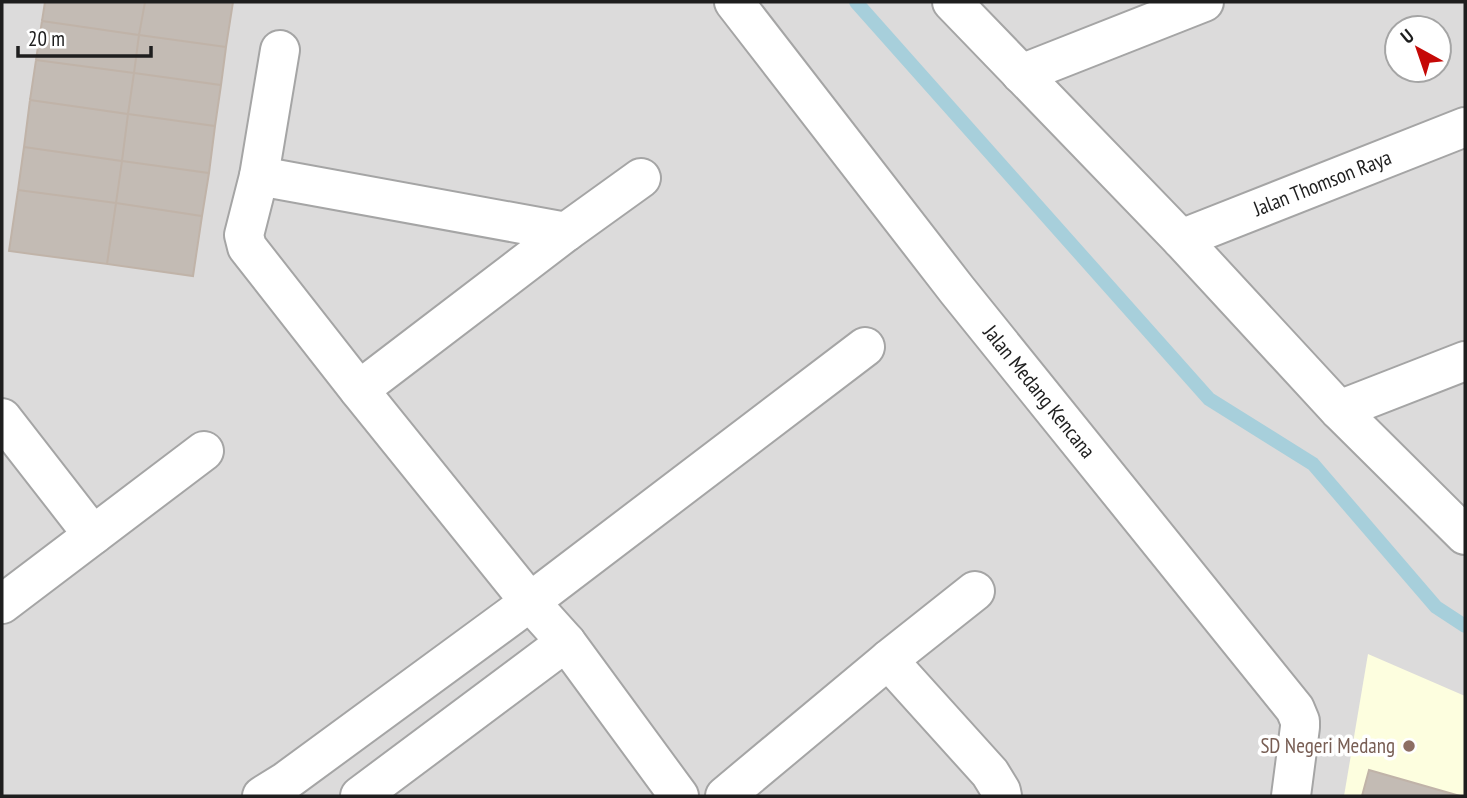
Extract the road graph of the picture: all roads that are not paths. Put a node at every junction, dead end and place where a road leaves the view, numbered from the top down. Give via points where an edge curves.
1 (734, 2) edge
2 (952, 2) edge
3 (1204, 2) edge
4 (280, 50) dead end
5 (1021, 75) junction
6 (1465, 127) edge
7 (259, 176) junction
8 (641, 178) dead end
9 (566, 232) junction
10 (1181, 239) junction
11 (864, 347) dead end
12 (1465, 361) edge
13 (359, 390) junction
14 (1339, 410) junction
15 (2, 418) edge
16 (204, 451) dead end
17 (93, 535) junction
18 (1465, 535) edge
19 (975, 591) dead end
20 (530, 602) junction
21 (2, 604) edge
22 (566, 642) junction
23 (888, 660) junction
24 (282, 791) edge
25 (360, 796) edge
26 (679, 796) edge
27 (725, 796) edge
28 (1002, 796) edge
29 (1291, 796) edge

1 - 29 street, Jalan Medang Kencana via 957,290 1295,709 1300,727
2 - 5 street
3 - 5 street
4 - 7 street
5 - 10 street
6 - 10 street, Jalan Thomson Raya
7 - 9 street
7 - 13 street via 244,235 247,247
8 - 9 street
9 - 13 street
10 - 14 street
11 - 20 street
12 - 14 street
13 - 20 street
14 - 18 street
15 - 17 street
16 - 17 street
17 - 21 street
19 - 23 street
20 - 22 street
20 - 24 street
22 - 25 street
22 - 26 street
23 - 27 street
23 - 28 street via 990,774

